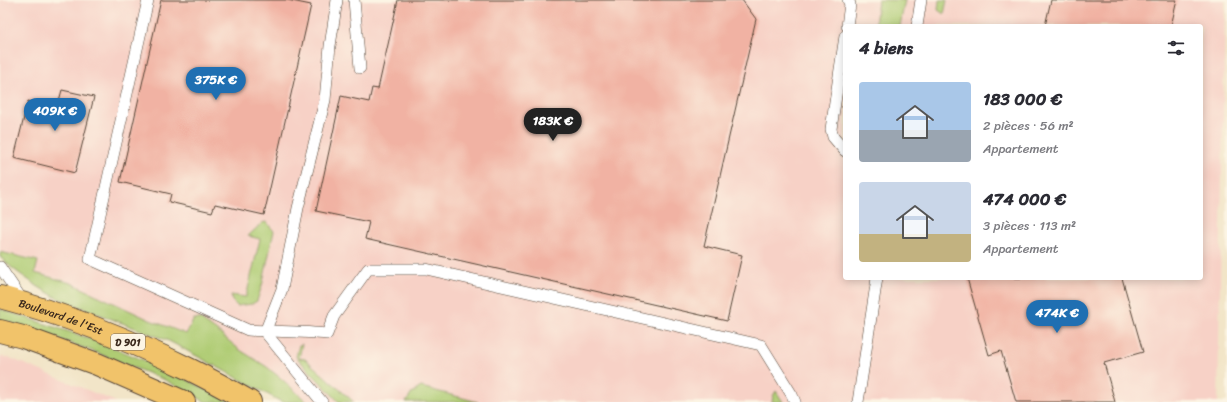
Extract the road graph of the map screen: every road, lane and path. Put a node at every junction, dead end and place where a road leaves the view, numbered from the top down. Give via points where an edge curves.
1 (148, 0) edge
2 (337, 0) edge
3 (354, 0) edge
4 (848, 0) edge
5 (921, 0) edge
6 (847, 24) edge
7 (917, 24) edge
8 (843, 49) edge
9 (360, 68) dead end
10 (843, 149) edge
11 (0, 267) edge
12 (877, 280) edge
13 (0, 297) edge
14 (24, 304) junction
15 (0, 331) edge
16 (265, 332) junction
17 (184, 402) edge
18 (250, 402) edge
19 (322, 402) edge
20 (795, 402) edge
21 (858, 402) edge

1 - 16 lane via 90,259 248,330
2 - 16 lane via 325,100 298,208 282,289
3 - 9 lane
4 - 6 lane via 850,4
5 - 7 lane
8 - 10 lane via 831,129 833,137
11 - 14 lane
12 - 21 lane
13 - 14 main road, Boulevard de l'Est / D 901
14 - 18 main road, Boulevard de l'Est / D 901 via 118,337 191,370
15 - 17 main road via 97,364
16 - 19 lane
16 - 20 lane via 301,331 327,334 334,316 368,269 426,268 761,345

